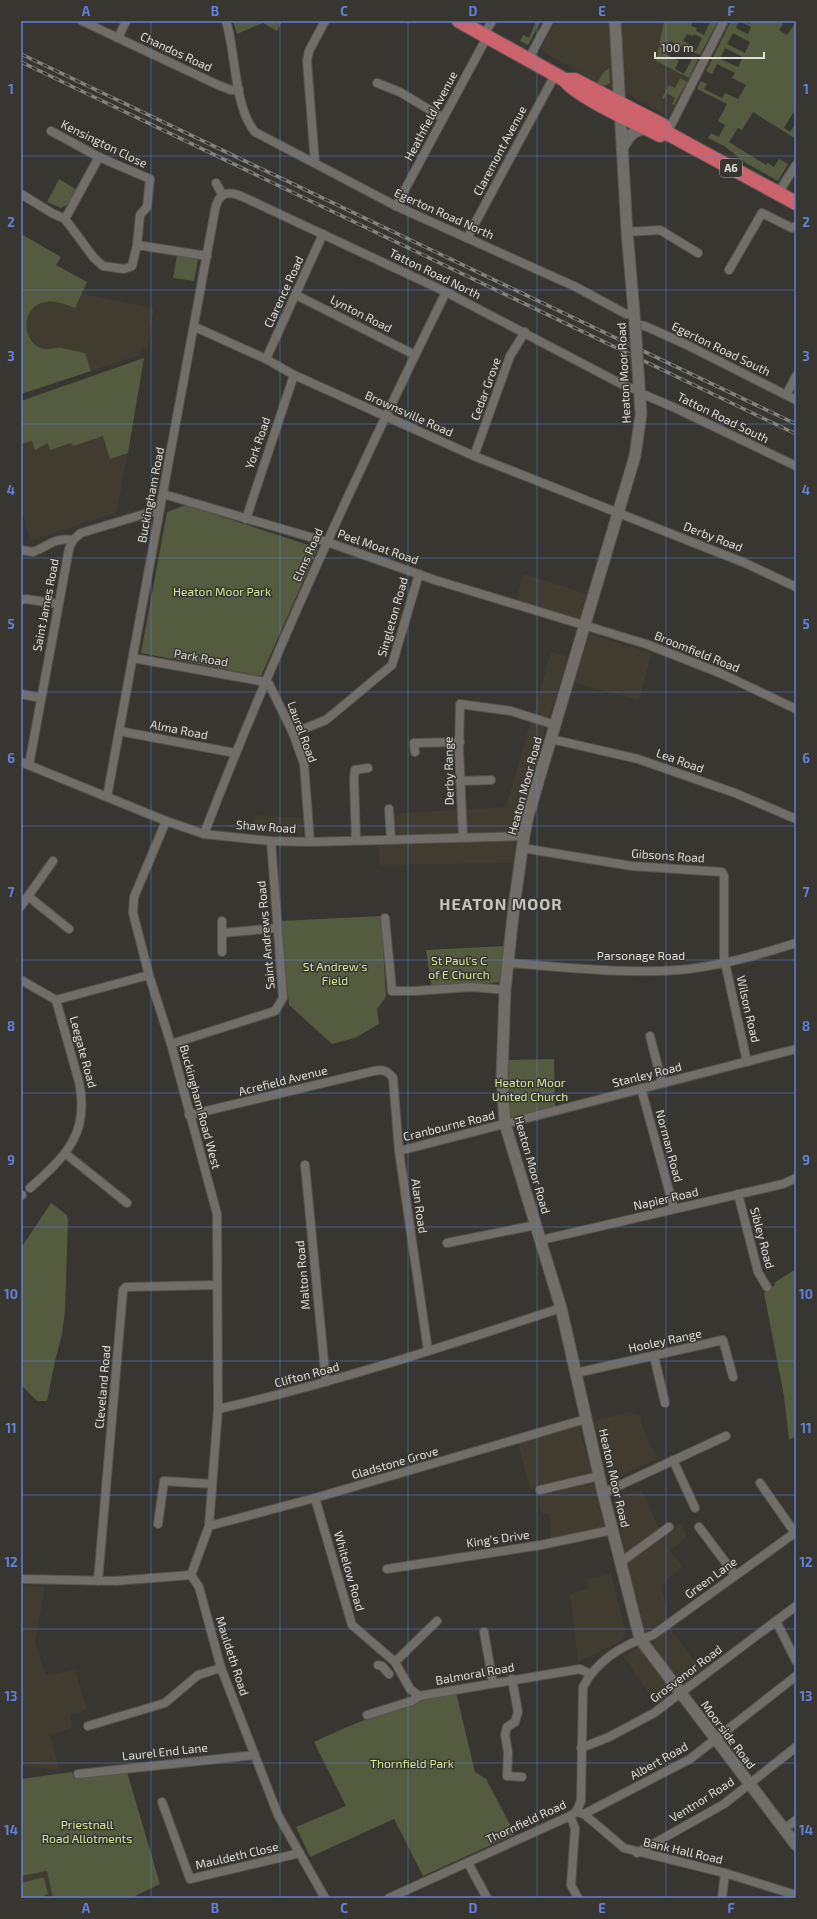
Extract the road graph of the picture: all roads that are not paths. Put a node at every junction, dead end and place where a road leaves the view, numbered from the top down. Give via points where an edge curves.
1 (82, 21) edge
2 (126, 21) edge
3 (226, 21) edge
4 (325, 21) edge
5 (459, 21) edge
6 (492, 21) edge
7 (549, 21) edge
8 (615, 21) edge
9 (724, 21) edge
10 (486, 36) junction
11 (118, 38) junction
12 (528, 60) junction
13 (560, 77) junction
14 (377, 83) dead end
15 (239, 90) junction
16 (619, 108) junction
17 (443, 118) junction
18 (647, 129) junction
19 (51, 131) dead end
20 (667, 133) junction
21 (622, 150) junction
22 (99, 157) junction
23 (315, 163) junction
24 (796, 165) edge
25 (216, 183) dead end
26 (778, 193) junction
27 (21, 194) edge
28 (220, 196) junction
29 (796, 203) edge
30 (396, 206) junction
31 (65, 219) junction
32 (796, 226) edge
33 (627, 232) junction
34 (323, 234) junction
35 (466, 238) junction
36 (137, 245) junction
37 (698, 253) dead end
38 (207, 256) junction
39 (729, 270) dead end
40 (446, 292) junction
41 (296, 295) junction
42 (635, 320) junction
43 (194, 327) junction
44 (524, 332) junction
45 (415, 355) junction
46 (266, 359) junction
47 (294, 375) junction
48 (796, 376) edge
49 (639, 393) junction
50 (786, 395) junction
51 (796, 400) edge
52 (385, 417) junction
53 (474, 456) junction
54 (796, 466) edge
55 (163, 494) junction
56 (159, 512) junction
57 (619, 514) junction
58 (246, 519) junction
59 (73, 540) junction
60 (327, 542) junction
61 (21, 550) edge
62 (418, 574) junction
63 (796, 587) edge
64 (21, 600) edge
65 (58, 604) junction
66 (585, 626) junction
67 (133, 658) junction
68 (266, 682) junction
69 (21, 694) edge
70 (41, 698) junction
71 (796, 708) edge
72 (555, 725) junction
73 (119, 731) junction
74 (293, 733) junction
75 (551, 739) junction
76 (460, 742) junction
77 (415, 752) dead end
78 (235, 753) junction
79 (25, 764) edge
80 (368, 768) dead end
81 (491, 780) dead end
82 (460, 781) junction
83 (107, 797) junction
84 (389, 808) dead end
85 (796, 820) edge
86 (166, 822) junction
87 (204, 834) junction
88 (524, 836) junction
89 (463, 837) junction
90 (391, 839) junction
91 (356, 840) junction
92 (270, 841) junction
93 (310, 842) junction
94 (522, 848) junction
95 (53, 861) dead end
96 (28, 897) junction
97 (21, 906) edge
98 (385, 918) dead end
99 (222, 921) dead end
100 (277, 928) junction
101 (69, 929) dead end
102 (222, 933) junction
103 (796, 943) edge
104 (222, 952) dead end
105 (725, 962) junction
106 (508, 963) junction
107 (149, 975) junction
108 (21, 980) edge
109 (506, 990) junction
110 (56, 1000) junction
111 (650, 1036) dead end
112 (170, 1044) junction
113 (796, 1049) edge
114 (747, 1062) junction
115 (381, 1069) joint
116 (662, 1083) junction
117 (641, 1088) junction
118 (189, 1115) junction
119 (505, 1124) junction
120 (399, 1151) junction
121 (66, 1154) junction
122 (305, 1165) dead end
123 (796, 1178) edge
124 (30, 1188) dead end
125 (738, 1194) junction
126 (127, 1203) dead end
127 (674, 1209) junction
128 (536, 1225) junction
129 (541, 1240) junction
130 (447, 1243) dead end
131 (217, 1285) junction
132 (767, 1287) dead end
133 (561, 1308) junction
134 (428, 1351) junction
135 (654, 1356) junction
136 (576, 1373) junction
137 (733, 1377) dead end
138 (326, 1382) junction
139 (665, 1403) dead end
140 (218, 1409) junction
141 (586, 1419) junction
142 (726, 1436) dead end
143 (673, 1460) junction
144 (600, 1476) junction
145 (760, 1483) dead end
146 (212, 1484) junction
147 (540, 1490) dead end
148 (603, 1493) junction
149 (315, 1498) junction
150 (695, 1508) dead end
151 (158, 1524) dead end
152 (209, 1526) junction
153 (699, 1526) dead end
154 (669, 1527) dead end
155 (612, 1530) junction
156 (795, 1533) edge
157 (621, 1562) junction
158 (387, 1569) dead end
159 (190, 1575) junction
160 (735, 1575) junction
161 (21, 1579) edge
162 (98, 1581) junction
163 (796, 1606) edge
164 (437, 1621) dead end
165 (776, 1621) junction
166 (484, 1632) dead end
167 (640, 1639) junction
168 (394, 1661) junction
169 (796, 1661) edge
170 (221, 1668) junction
171 (384, 1669) dead end
172 (590, 1674) junction
173 (796, 1676) edge
174 (512, 1679) junction
175 (493, 1683) junction
176 (681, 1693) junction
177 (419, 1696) junction
178 (367, 1715) dead end
179 (88, 1726) dead end
180 (715, 1739) junction
181 (581, 1748) junction
182 (796, 1748) edge
183 (255, 1755) junction
184 (78, 1774) dead end
185 (522, 1777) dead end
186 (749, 1785) junction
187 (162, 1802) dead end
188 (573, 1814) junction
189 (584, 1814) junction
190 (796, 1820) edge
191 (783, 1830) junction
192 (796, 1845) edge
193 (300, 1853) junction
194 (637, 1853) junction
195 (468, 1863) junction
196 (725, 1873) junction
197 (796, 1895) edge
198 (325, 1898) edge
199 (389, 1898) edge
200 (487, 1898) edge
201 (578, 1898) edge
202 (722, 1898) edge

1 - 11 street, Chandos Road
2 - 11 street
3 - 15 street
4 - 23 street via 309,51 307,61
5 - 10 highway, A6
6 - 10 street, Heathfield Avenue
7 - 12 street
8 - 16 main road, Heaton Moor Road
9 - 20 street
10 - 12 highway, A6
10 - 17 street, Heathfield Avenue
11 - 15 street, Chandos Road via 218,85
12 - 13 highway, A6
13 - 16 highway, A6 via 575,80
13 - 35 street, Claremont Avenue
14 - 17 street via 400,92
15 - 23 street, Egerton Road North via 242,108 255,132
16 - 18 highway, A6
16 - 20 highway, A6 via 664,126
16 - 21 main road, Heaton Moor Road
17 - 30 street, Heathfield Avenue
18 - 20 highway, A6 via 660,135
18 - 21 main road via 632,133
19 - 22 street, Kensington Close
20 - 26 highway, A6
21 - 33 main road, Heaton Moor Road
22 - 31 street
22 - 36 street, Kensington Close via 150,179 148,207 140,215
23 - 30 street, Egerton Road North
24 - 26 street
25 - 28 street
26 - 29 highway, A6
27 - 31 street
28 - 34 street, Tatton Road North via 233,192
28 - 38 street, Buckingham Road
30 - 35 street, Egerton Road North
31 - 36 street via 103,266 124,269 132,266
32 - 39 street via 792,228 762,213
33 - 37 street via 660,230
33 - 42 main road, Heaton Moor Road
34 - 40 street, Tatton Road North
34 - 41 street, Clarence Road
35 - 42 street, Egerton Road North via 576,287
36 - 38 street
38 - 43 street, Buckingham Road
40 - 44 street, Tatton Road North
40 - 45 street, Elms Road
41 - 45 street, Lynton Road
41 - 46 street, Clarence Road
42 - 49 main road, Heaton Moor Road, bridge
42 - 50 street, Egerton Road South
43 - 46 street, Brownsville Road
43 - 55 street, Buckingham Road
44 - 49 street, Tatton Road North
44 - 53 street, Cedar Grove via 510,356
45 - 52 street, Elms Road
46 - 47 street, Brownsville Road
47 - 52 street, Brownsville Road
47 - 58 street, York Road
48 - 50 street
49 - 54 street, Tatton Road South
49 - 57 main road, Heaton Moor Road via 641,414 636,448
50 - 51 street, Egerton Road South
52 - 53 street, Brownsville Road
52 - 60 street, Elms Road
53 - 57 street, Brownsville Road
55 - 56 street, Buckingham Road
55 - 58 street, Peel Moat Road
56 - 59 street via 151,512 81,533
56 - 67 street, Buckingham Road
57 - 63 street, Derby Road via 746,563
57 - 66 main road, Heaton Moor Road
58 - 60 street, Peel Moat Road
59 - 61 street via 53,541 33,552
59 - 65 street, Saint James Road
60 - 62 street, Peel Moat Road
60 - 68 street, Elms Road
62 - 66 street, Peel Moat Road
62 - 74 street, Singleton Road via 392,665 326,720
64 - 65 street
65 - 70 street, Saint James Road
66 - 71 street, Broomfield Road via 646,644 720,673
66 - 72 main road, Heaton Moor Road
67 - 68 street, Park Road
67 - 73 street, Buckingham Road
68 - 74 street, Laurel Road via 274,691
68 - 78 street, Elms Road
69 - 70 street
70 - 79 street, Saint James Road
72 - 75 main road, Heaton Moor Road
72 - 76 street, Derby Range via 511,711 460,704
73 - 78 street, Alma Road
73 - 83 street, Buckingham Road
74 - 93 street, Laurel Road via 304,764
75 - 85 street, Lea Road via 638,759 735,793
75 - 88 main road, Heaton Moor Road
76 - 77 street via 414,743
76 - 82 street, Derby Range
78 - 87 street, Elms Road
79 - 83 street, Shaw Road
80 - 91 street via 355,770
81 - 82 street
82 - 89 street, Derby Range
83 - 86 street, Shaw Road
84 - 90 street
86 - 87 street, Shaw Road
86 - 107 street, Buckingham Road West via 134,897 132,913
87 - 92 street, Shaw Road
88 - 89 street, Shaw Road
88 - 94 main road, Heaton Moor Road
89 - 90 street, Shaw Road
90 - 91 street, Shaw Road
91 - 93 street, Shaw Road
92 - 93 street, Shaw Road
92 - 100 street, Saint Andrews Road
94 - 105 street, Gibsons Road via 632,866 722,872
94 - 106 main road, Heaton Moor Road
95 - 96 street
96 - 97 street
96 - 101 street
98 - 109 street via 392,991 472,987
99 - 102 street
100 - 102 street
100 - 112 street, Saint Andrews Road via 283,998 275,1011
102 - 104 street
103 - 105 street, Parsonage Road
105 - 106 street, Parsonage Road via 678,970
105 - 114 street, Wilson Road
106 - 109 main road, Heaton Moor Road
107 - 110 street
107 - 112 street, Buckingham Road West
108 - 110 street
109 - 119 main road, Heaton Moor Road via 502,1077
110 - 121 street, Leegate Road via 82,1094 80,1124
111 - 116 street
112 - 118 street, Buckingham Road West
113 - 114 street, Stanley Road
114 - 116 street, Stanley Road
115 - 118 street, Acrefield Avenue
115 - 120 street, Alan Road via 393,1078
116 - 117 street, Stanley Road
117 - 119 street, Stanley Road
117 - 127 street, Norman Road
118 - 131 street, Buckingham Road West via 217,1214
119 - 120 street, Cranbourne Road
119 - 128 main road, Heaton Moor Road
120 - 134 street, Alan Road
121 - 124 street, Leegate Road
121 - 126 street
122 - 138 street, Malton Road
123 - 125 street, Napier Road via 783,1184
125 - 127 street, Napier Road
125 - 132 street, Sibley Road via 758,1272
127 - 129 street, Napier Road
128 - 129 main road, Heaton Moor Road
128 - 130 street
129 - 133 main road, Heaton Moor Road
131 - 140 street, Buckingham Road West
131 - 162 street, Cleveland Road via 126,1287 123,1290
133 - 134 street, Clifton Road
133 - 136 main road, Heaton Moor Road
134 - 138 street, Clifton Road
135 - 136 street, Hooley Range
135 - 137 street, Hooley Range via 723,1340
135 - 139 street
136 - 141 main road, Heaton Moor Road
138 - 140 street, Clifton Road
140 - 146 street
141 - 144 main road, Heaton Moor Road
141 - 149 street, Gladstone Grove
142 - 143 street
143 - 148 street
143 - 150 street
144 - 147 street, Heaton Moor Road
144 - 148 main road, Heaton Moor Road
145 - 156 street
146 - 151 street via 164,1481
146 - 152 street
148 - 155 main road, Heaton Moor Road
149 - 152 street, Gladstone Grove
149 - 168 street, Whitelow Road via 352,1625
152 - 159 street
153 - 160 street
154 - 157 street
155 - 157 main road, Heaton Moor Road
155 - 158 street, King's Drive via 541,1545
156 - 160 street, Green Lane
157 - 167 main road, Heaton Moor Road
159 - 162 street
159 - 170 street, Mauldeth Road via 199,1587
160 - 167 street, Green Lane via 653,1635
161 - 162 street
163 - 165 street, Grosvenor Road
164 - 168 street
165 - 169 street
165 - 176 street, Grosvenor Road
166 - 175 street
167 - 172 street, Thornfield Road via 602,1661
167 - 176 main road, Moorside Road
168 - 171 street
168 - 177 street, Whitelow Road via 410,1689
170 - 179 street via 198,1675 164,1703
170 - 183 street, Mauldeth Road
172 - 174 street, Balmoral Road via 580,1669
172 - 181 street, Thornfield Road via 583,1687
173 - 180 street, Albert Road
174 - 175 street, Balmoral Road
174 - 185 street via 518,1712 515,1722 507,1727 505,1735 508,1752 507,1776
175 - 177 street, Balmoral Road
176 - 180 main road, Moorside Road
176 - 181 street, Grosvenor Road via 654,1713 609,1737
177 - 178 street, Balmoral Road via 412,1701
180 - 186 main road, Moorside Road
180 - 189 street, Albert Road via 690,1760
181 - 188 street, Thornfield Road via 581,1801
182 - 186 street, Ventnor Road
183 - 184 street, Laurel End Lane
183 - 193 street, Mauldeth Road via 278,1815
186 - 191 main road, Moorside Road
186 - 194 street, Ventnor Road via 724,1804
187 - 193 street, Mauldeth Close via 190,1879
188 - 189 street, Bank Hall Road
188 - 195 street, Thornfield Road
188 - 201 street via 575,1828 571,1885
189 - 194 street, Bank Hall Road via 624,1848
190 - 191 street
191 - 192 main road, Moorside Road
193 - 198 street, Mauldeth Road
194 - 196 street, Bank Hall Road
195 - 199 street, Thornfield Road
195 - 200 street
196 - 197 street, Bank Hall Road
196 - 202 street

